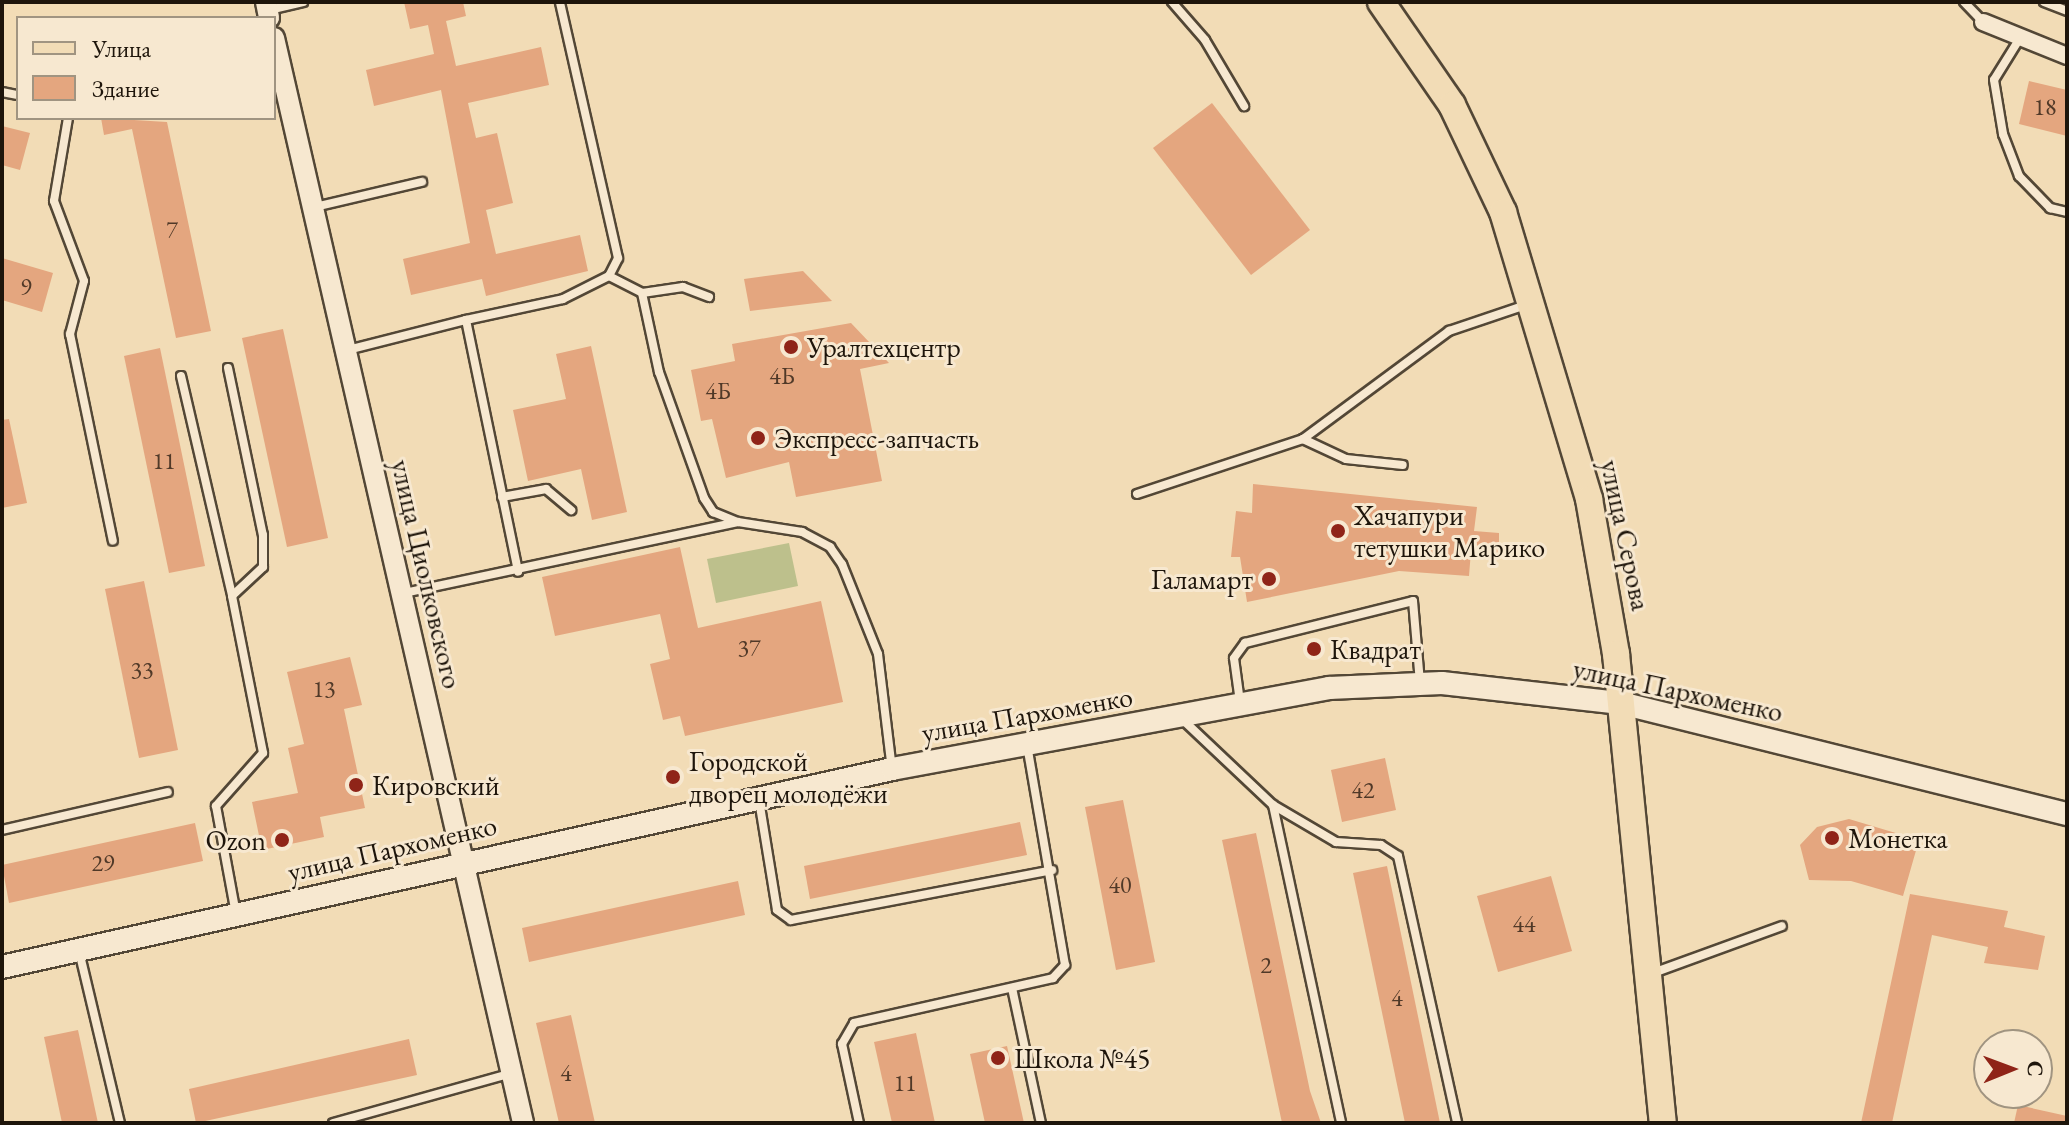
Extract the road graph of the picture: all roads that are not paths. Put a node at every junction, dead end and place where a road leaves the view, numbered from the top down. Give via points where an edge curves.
1 (303, 2) edge
2 (560, 2) edge
3 (1172, 2) edge
4 (1381, 2) edge
5 (1964, 2) edge
6 (2044, 2) edge
7 (268, 10) edge
8 (2067, 11) edge
9 (1983, 22) joint
10 (2021, 37) junction
11 (276, 46) edge
12 (2067, 56) edge
13 (1244, 106) dead end
14 (68, 120) edge
15 (422, 182) dead end
16 (314, 207) junction
17 (2067, 212) edge
18 (609, 276) junction
19 (642, 293) junction
20 (709, 297) dead end
21 (1535, 303) junction
22 (466, 320) junction
23 (346, 351) junction
24 (228, 368) dead end
25 (181, 376) dead end
26 (1303, 439) junction
27 (1403, 465) dead end
28 (1137, 494) dead end
29 (502, 497) junction
30 (571, 510) dead end
31 (738, 522) junction
32 (113, 541) dead end
33 (518, 572) junction
34 (403, 594) junction
35 (232, 596) junction
36 (1420, 683) junction
37 (1621, 703) junction
38 (1241, 705) junction
39 (1180, 716) junction
40 (1027, 742) junction
41 (892, 769) junction
42 (168, 792) dead end
43 (759, 799) junction
44 (1273, 805) junction
45 (2067, 814) edge
46 (2, 830) edge
47 (465, 862) junction
48 (1052, 870) junction
49 (236, 914) junction
50 (1782, 926) dead end
51 (79, 950) junction
52 (2, 967) edge
53 (1648, 974) junction
54 (1012, 988) junction
55 (513, 1073) junction
56 (120, 1123) edge
57 (333, 1123) edge
58 (523, 1123) edge
59 (859, 1123) edge
60 (1041, 1123) edge
61 (1341, 1123) edge
62 (1457, 1123) edge
63 (1663, 1123) edge

1 - 7 lane
2 - 18 lane via 614,223 618,258
3 - 13 lane via 1205,40
4 - 21 main road, улица Серова via 1452,105 1503,212
5 - 9 lane
6 - 8 lane
9 - 10 street
10 - 12 street
10 - 17 lane via 1994,80 2003,134 2019,176 2050,208
11 - 16 street, улица Циолковского
14 - 32 lane via 54,201 84,281 70,334
15 - 16 lane
16 - 23 street, улица Циолковского
18 - 19 lane
18 - 22 lane via 563,299
19 - 20 lane via 683,287
19 - 31 lane via 659,372 704,498 713,512
21 - 26 lane via 1449,331
21 - 37 main road, улица Серова via 1589,499
22 - 23 lane
22 - 29 lane
23 - 34 street, улица Циолковского
24 - 35 lane via 263,535 263,567
25 - 35 lane
26 - 27 lane via 1346,459
26 - 28 lane
29 - 30 lane via 546,489
29 - 33 lane
31 - 33 lane
31 - 41 lane via 802,532 830,547 842,564 878,654
33 - 34 lane
34 - 47 street, улица Циолковского
35 - 49 lane via 263,753 216,806
36 - 37 main road, улица Пархоменко
36 - 38 main road, улица Пархоменко via 1329,688
36 - 38 lane via 1413,601 1245,643 1234,658
37 - 45 main road, улица Пархоменко
37 - 53 main road, улица Серова
38 - 39 main road, улица Пархоменко
39 - 40 main road, улица Пархоменко
39 - 44 lane
40 - 41 main road, улица Пархоменко
40 - 48 lane
41 - 43 main road, улица Пархоменко
42 - 46 lane
43 - 47 main road, улица Пархоменко
43 - 48 lane via 777,910 791,920
44 - 61 lane
44 - 62 lane via 1336,842 1388,847 1402,863
47 - 49 main road, улица Пархоменко
47 - 55 street, улица Циолковского
48 - 54 lane via 1065,965 1053,978
49 - 51 main road, улица Пархоменко
50 - 53 lane
51 - 52 main road, улица Пархоменко
51 - 56 lane
53 - 63 main road, улица Серова
54 - 59 lane via 854,1023 842,1044
54 - 60 lane
55 - 57 lane
55 - 58 street, улица Циолковского

